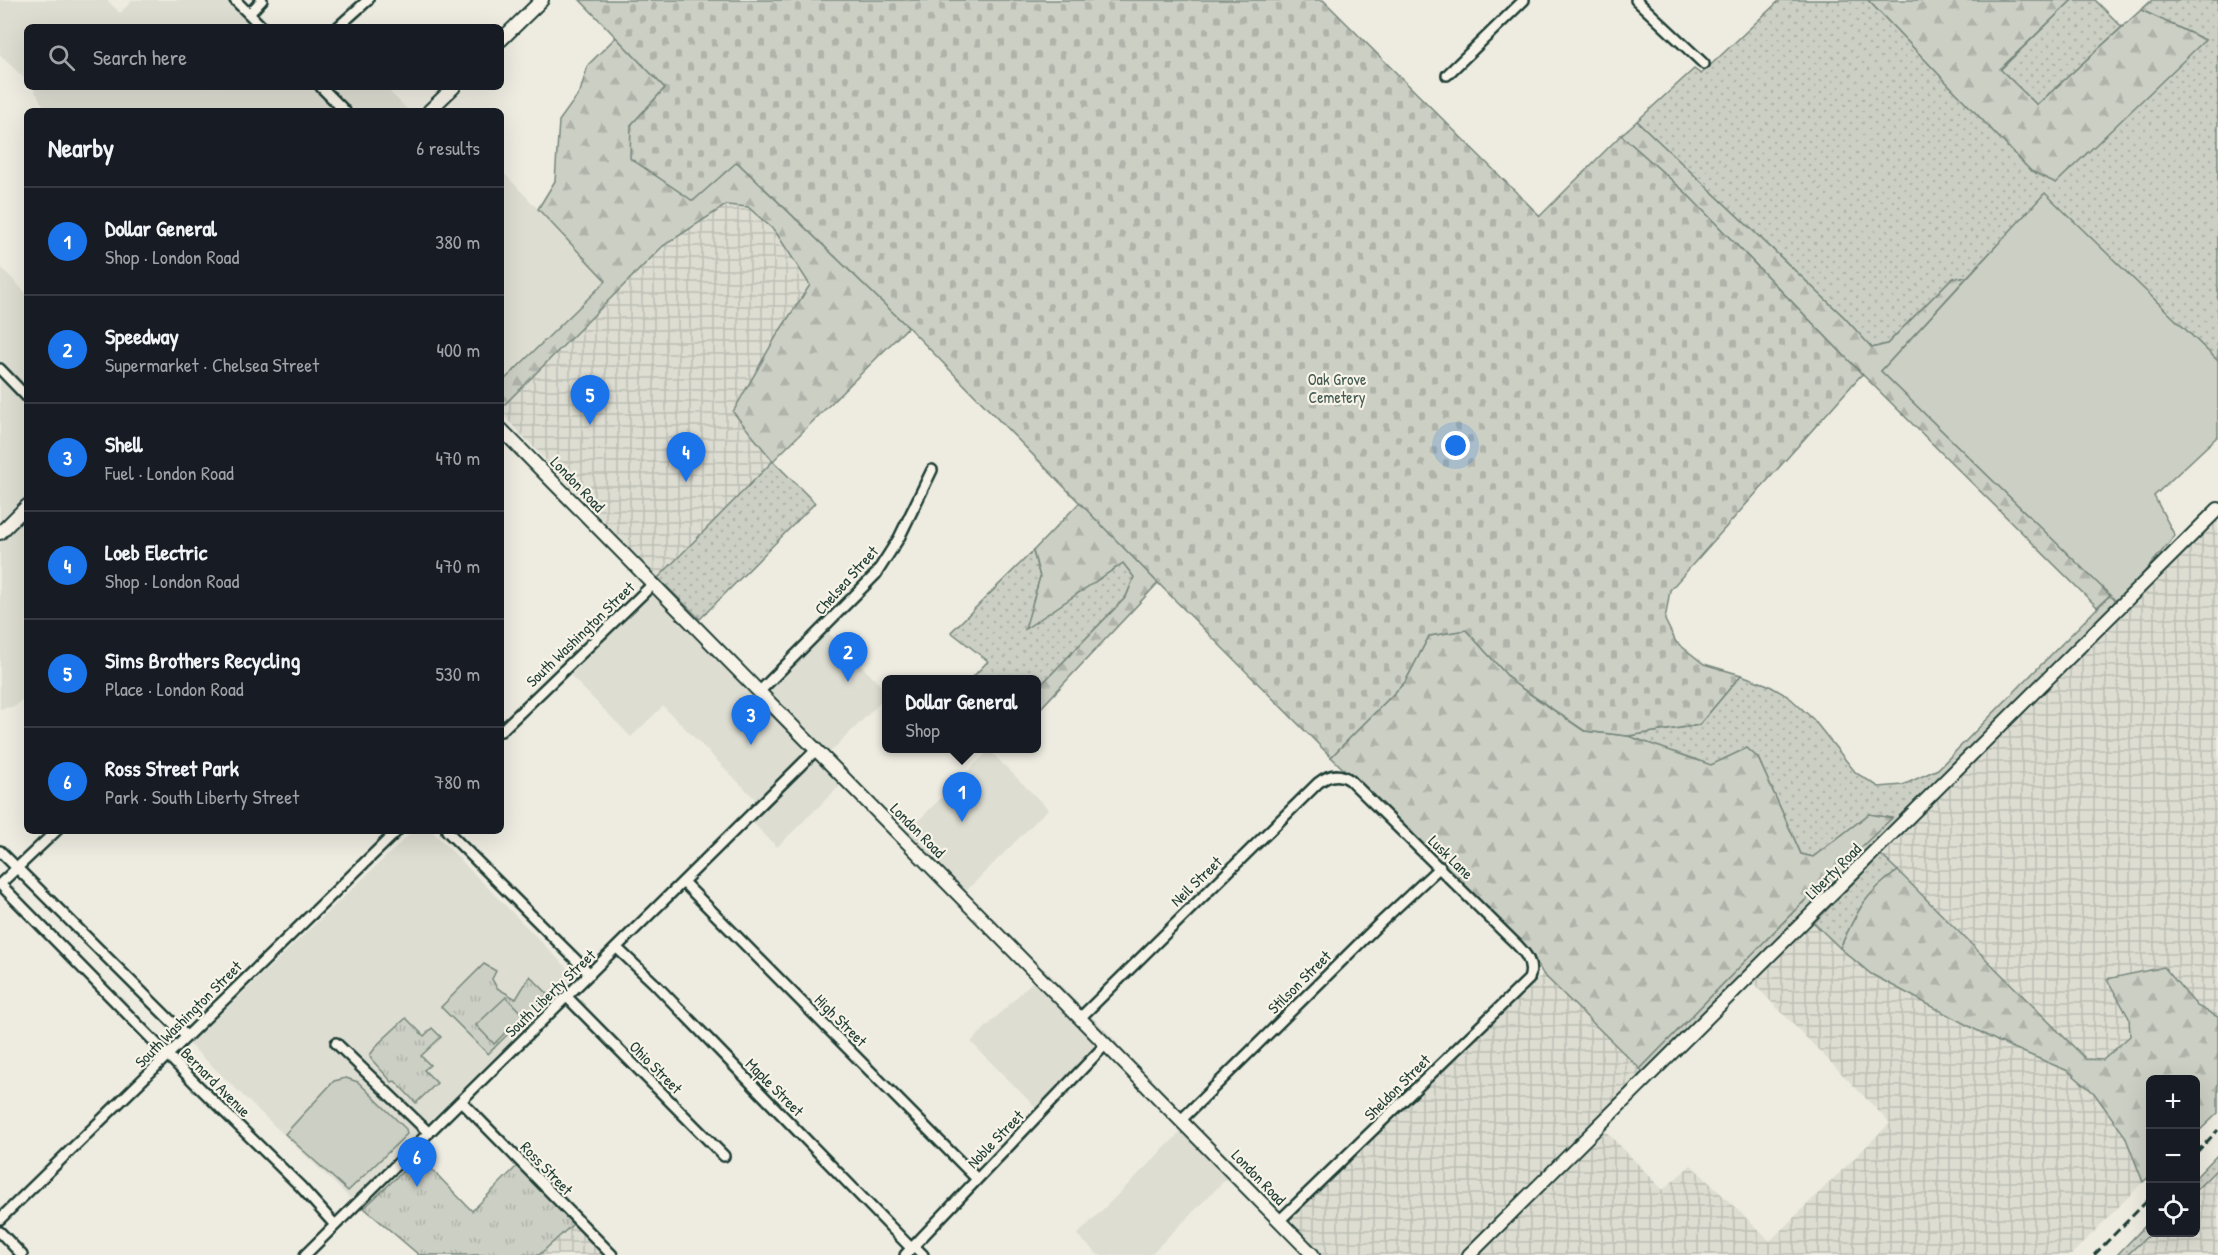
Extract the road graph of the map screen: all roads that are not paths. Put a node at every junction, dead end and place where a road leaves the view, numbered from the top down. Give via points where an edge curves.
1 (235, 0) edge
2 (262, 0) edge
3 (368, 0) edge
4 (542, 0) edge
5 (1524, 0) edge
6 (1636, 0) edge
7 (249, 14) junction
8 (259, 24) edge
9 (341, 24) edge
10 (504, 37) edge
11 (1704, 64) dead end
12 (1448, 75) dead end
13 (324, 90) edge
14 (451, 90) edge
15 (342, 108) edge
16 (432, 108) edge
17 (0, 369) edge
18 (24, 394) edge
19 (504, 432) edge
20 (932, 470) dead end
21 (24, 509) edge
22 (2218, 509) edge
23 (0, 533) edge
24 (653, 584) junction
25 (759, 692) junction
26 (504, 728) edge
27 (815, 751) junction
28 (1338, 775) joint
29 (53, 834) edge
30 (394, 834) edge
31 (450, 834) edge
32 (0, 852) edge
33 (1440, 867) junction
34 (17, 868) junction
35 (683, 882) junction
36 (0, 884) edge
37 (617, 948) junction
38 (1531, 970) joint
39 (590, 974) junction
40 (567, 997) junction
41 (1080, 1018) junction
42 (186, 1036) junction
43 (336, 1043) dead end
44 (1106, 1044) junction
45 (167, 1055) junction
46 (461, 1101) junction
47 (1181, 1120) junction
48 (429, 1133) junction
49 (724, 1156) dead end
50 (977, 1179) junction
51 (0, 1219) edge
52 (1279, 1221) junction
53 (335, 1225) junction
54 (0, 1232) edge
55 (910, 1250) edge
56 (22, 1255) edge
57 (305, 1255) edge
58 (612, 1255) edge
59 (923, 1255) edge
60 (1313, 1255) edge
61 (1469, 1255) edge

1 - 7 street
2 - 7 street
3 - 9 street
4 - 10 street
5 - 12 street
6 - 11 street
7 - 8 street
13 - 15 street
14 - 16 street
17 - 18 street
19 - 24 street, London Road
20 - 25 street, Chelsea Street via 899,538 876,574
21 - 23 street
22 - 61 street, Liberty Road
24 - 25 street, London Road
24 - 26 street, South Washington Street
25 - 27 street, London Road
27 - 35 street, South Liberty Street
27 - 41 street, London Road
28 - 33 street, Lusk Lane via 1350,780
28 - 41 street, Neil Street via 1318,783
29 - 34 street
30 - 42 street, South Washington Street
31 - 39 street
32 - 34 street, Bernard Avenue
33 - 38 street, Lusk Lane via 1529,958
33 - 47 street, Stilson Street
34 - 36 street
34 - 42 street, Bernard Avenue
35 - 37 street, South Liberty Street
35 - 50 street, High Street
36 - 45 street, Bernard Avenue
37 - 39 street, South Liberty Street
37 - 55 street, Maple Street
38 - 52 street, Sheldon Street via 1525,983
39 - 40 street, South Liberty Street
40 - 46 street, South Liberty Street
40 - 49 street, Ohio Street
41 - 44 street, London Road
42 - 45 street, South Washington Street
43 - 48 street
44 - 47 street, London Road
44 - 50 street, Noble Street
45 - 51 street, South Washington Street
45 - 53 street, Bernard Avenue
46 - 48 street, South Liberty Street
46 - 58 street, Ross Street
47 - 52 street, London Road
48 - 53 street, South Liberty Street
50 - 55 street, Noble Street
52 - 60 street, London Road
53 - 57 street, South Liberty Street
54 - 56 street
55 - 59 street, Maple Street

